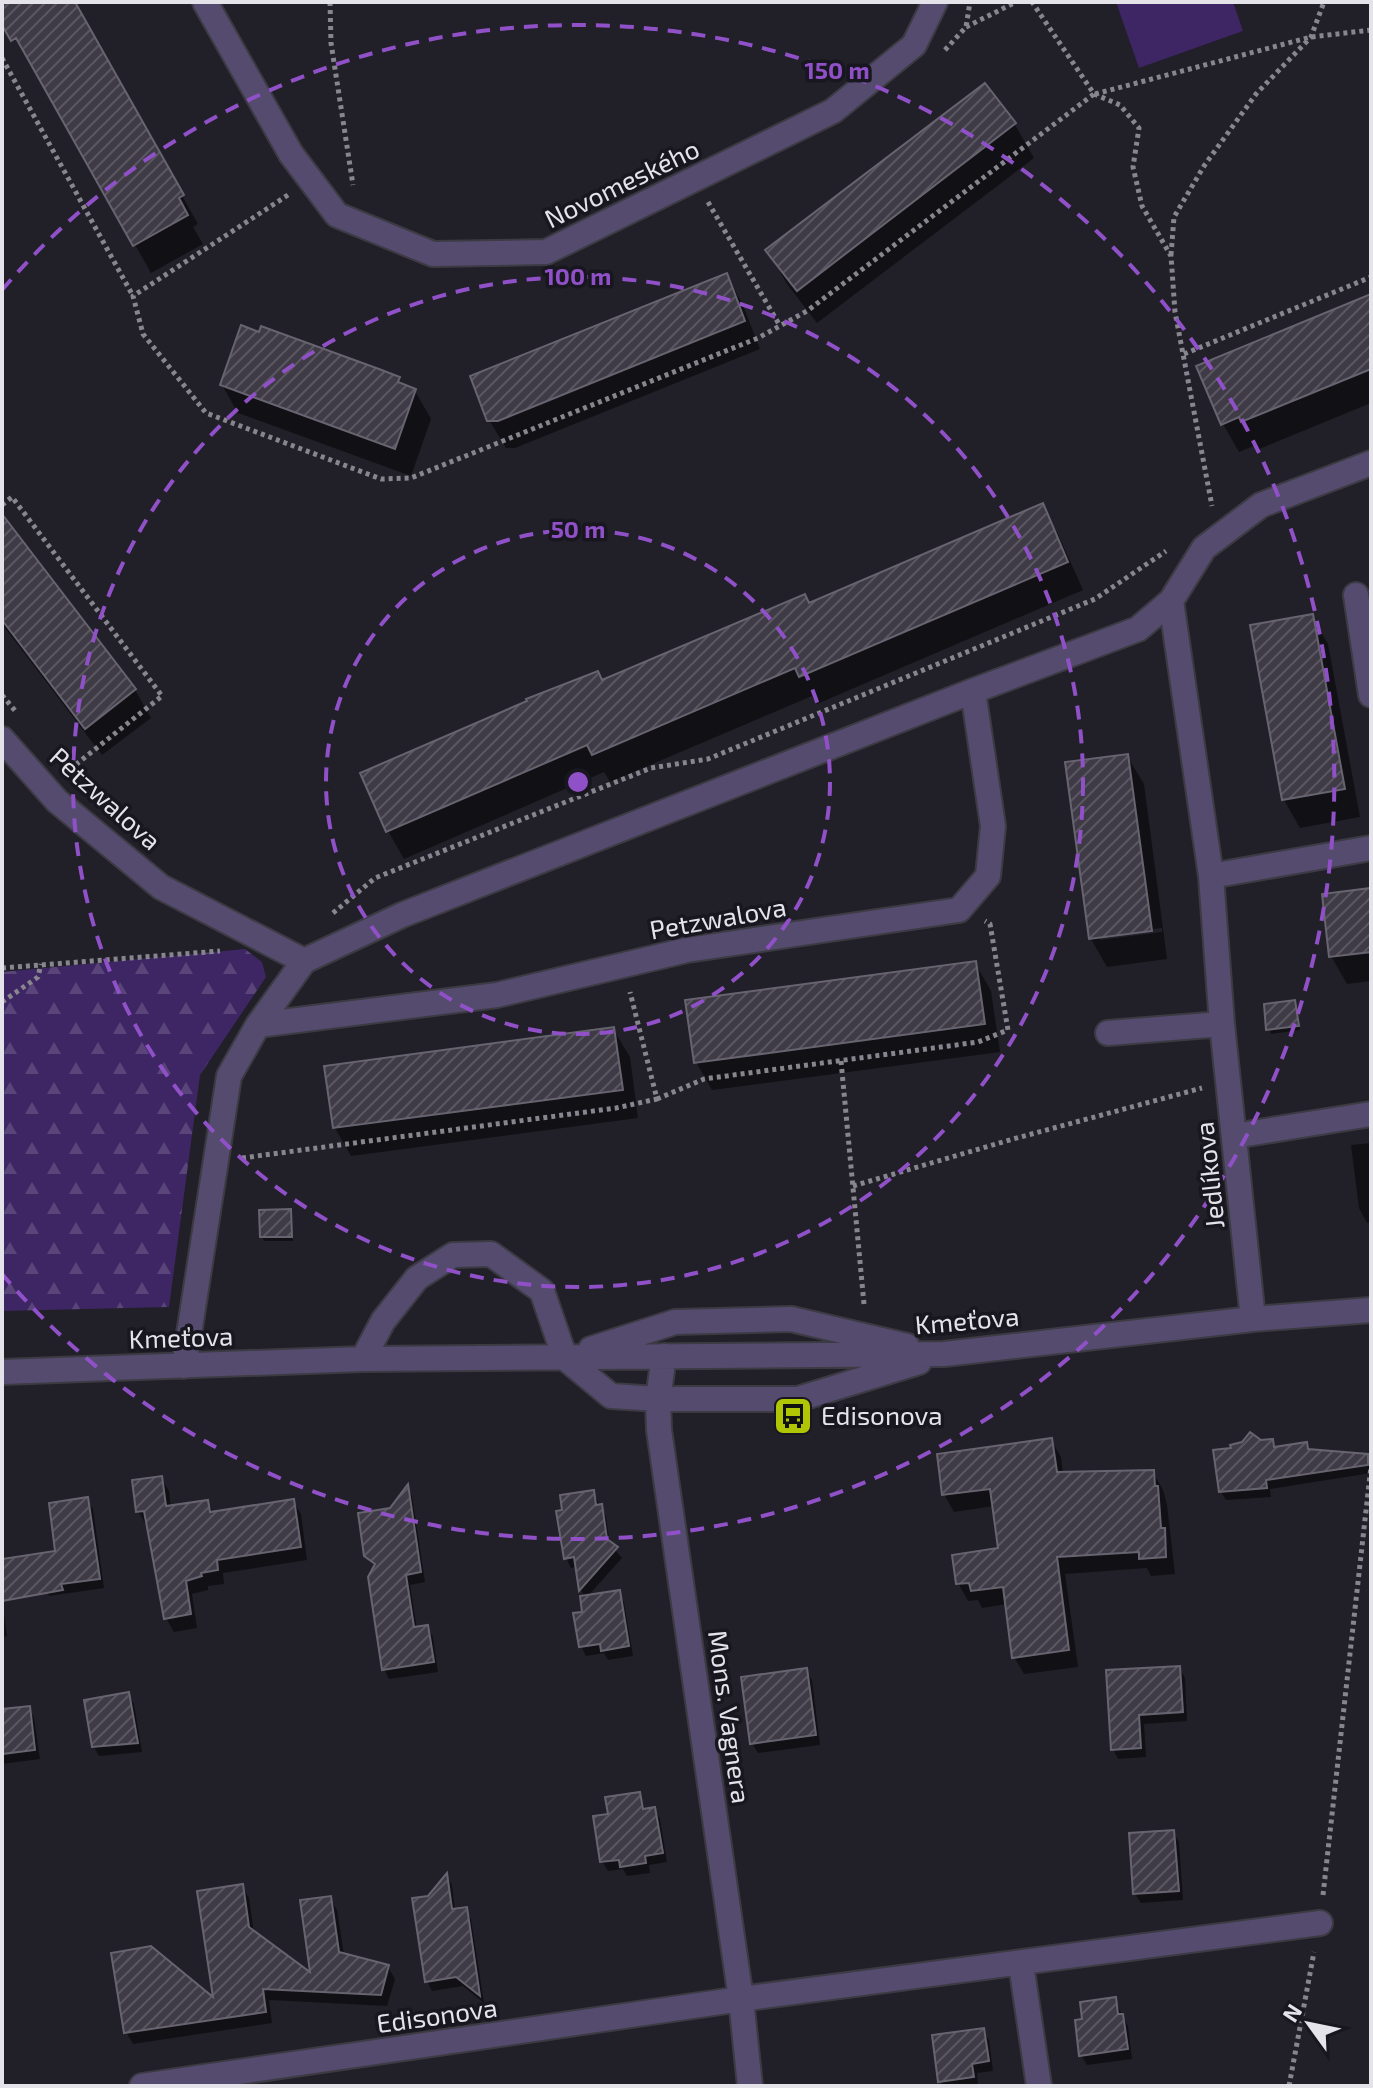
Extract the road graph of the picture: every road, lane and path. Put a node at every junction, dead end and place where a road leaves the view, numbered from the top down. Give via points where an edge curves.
1 (205, 2) edge
2 (330, 2) edge
3 (935, 2) edge
4 (970, 2) edge
5 (1016, 2) edge
6 (1032, 2) edge
7 (1324, 2) edge
8 (966, 27) junction
9 (1371, 30) edge
10 (1311, 37) junction
11 (941, 55) dead end
12 (2, 58) edge
13 (1094, 94) junction
14 (291, 193) dead end
15 (705, 197) dead end
16 (362, 224) junction
17 (1171, 256) junction
18 (1371, 277) edge
19 (133, 296) junction
20 (780, 326) junction
21 (1184, 354) junction
22 (1371, 463) edge
23 (2, 505) edge
24 (1204, 517) dead end
25 (1178, 543) dead end
26 (1356, 595) dead end
27 (1171, 601) junction
28 (973, 691) junction
29 (2, 695) edge
30 (1371, 695) edge
31 (18, 714) dead end
32 (2, 739) edge
33 (59, 759) dead end
34 (69, 770) junction
35 (79, 781) dead end
36 (1371, 848) edge
37 (1211, 876) junction
38 (330, 916) dead end
39 (981, 919) dead end
40 (242, 929) junction
41 (304, 961) junction
42 (41, 964) junction
43 (2, 968) edge
44 (628, 981) dead end
45 (2, 1002) edge
46 (1222, 1024) junction
47 (258, 1025) junction
48 (1108, 1033) dead end
49 (841, 1061) junction
50 (1204, 1088) dead end
51 (657, 1099) junction
52 (1371, 1114) edge
53 (1234, 1136) junction
54 (237, 1158) dead end
55 (853, 1186) junction
56 (864, 1304) dead end
57 (1371, 1310) edge
58 (1253, 1319) junction
59 (944, 1354) junction
60 (664, 1356) junction
61 (565, 1358) junction
62 (363, 1359) junction
63 (184, 1366) junction
64 (2, 1372) edge
65 (658, 1399) junction
66 (1371, 1466) edge
67 (1320, 1923) junction
68 (1021, 1964) junction
69 (741, 1999) junction
70 (142, 2086) edge
71 (750, 2086) edge
72 (1039, 2086) edge
73 (1289, 2086) edge

1 - 16 street, Novomeského via 291,154 337,215
2 - 16 path via 349,169
3 - 16 street, Novomeského via 914,45 833,111 546,252 433,254
4 - 8 path
5 - 8 path
6 - 13 path
7 - 10 path
8 - 11 path
9 - 10 path
10 - 13 path
10 - 17 path via 1256,94 1204,166 1174,217
12 - 19 path
13 - 17 path via 1120,105 1139,128 1133,167 1142,206
13 - 20 path
14 - 19 path
15 - 20 path
17 - 21 path
18 - 21 path
19 - 20 path via 143,334 206,413 381,479 411,478
21 - 24 path via 1213,508
22 - 27 street via 1261,505 1204,548
23 - 34 path via 12,497 162,696
25 - 38 path via 1095,599 708,759 651,768 375,878
26 - 30 street
27 - 28 street via 1138,629
27 - 37 street, Jedlíkova
28 - 41 street via 402,915
28 - 47 street, Petzwalova via 993,826 988,876 959,910 687,950 497,995
29 - 31 path
32 - 40 street, Petzwalova via 57,801 161,887
33 - 34 path
34 - 35 path
36 - 37 street
37 - 46 street, Jedlíkova
39 - 49 path via 990,924 1008,1030 978,1042
40 - 41 street, Petzwalova
40 - 42 path via 230,949 208,953
41 - 47 street
42 - 43 path
42 - 45 path via 38,977
44 - 51 path
46 - 48 street
46 - 53 street, Jedlíkova
47 - 63 street via 229,1076
49 - 51 path via 704,1079
49 - 55 path
50 - 55 path
51 - 54 path
52 - 53 street
53 - 58 street, Jedlíkova
55 - 56 path
57 - 58 street, Kmeťova
58 - 59 street, Kmeťova
59 - 60 street, Kmeťova
59 - 61 street via 791,1319 675,1322
59 - 65 street via 798,1399
60 - 61 street, Kmeťova
60 - 65 street, Mons. Vagnera
61 - 62 street, Kmeťova
61 - 62 street via 542,1291 491,1254 453,1255 417,1278 383,1321
61 - 65 street via 611,1396
62 - 63 street, Kmeťova
63 - 64 street, Kmeťova
65 - 69 street, Mons. Vagnera
66 - 67 path
67 - 68 street, Edisonova
67 - 73 path
68 - 69 street, Edisonova
68 - 72 street
69 - 70 street, Edisonova
69 - 71 street, Mons. Vagnera

